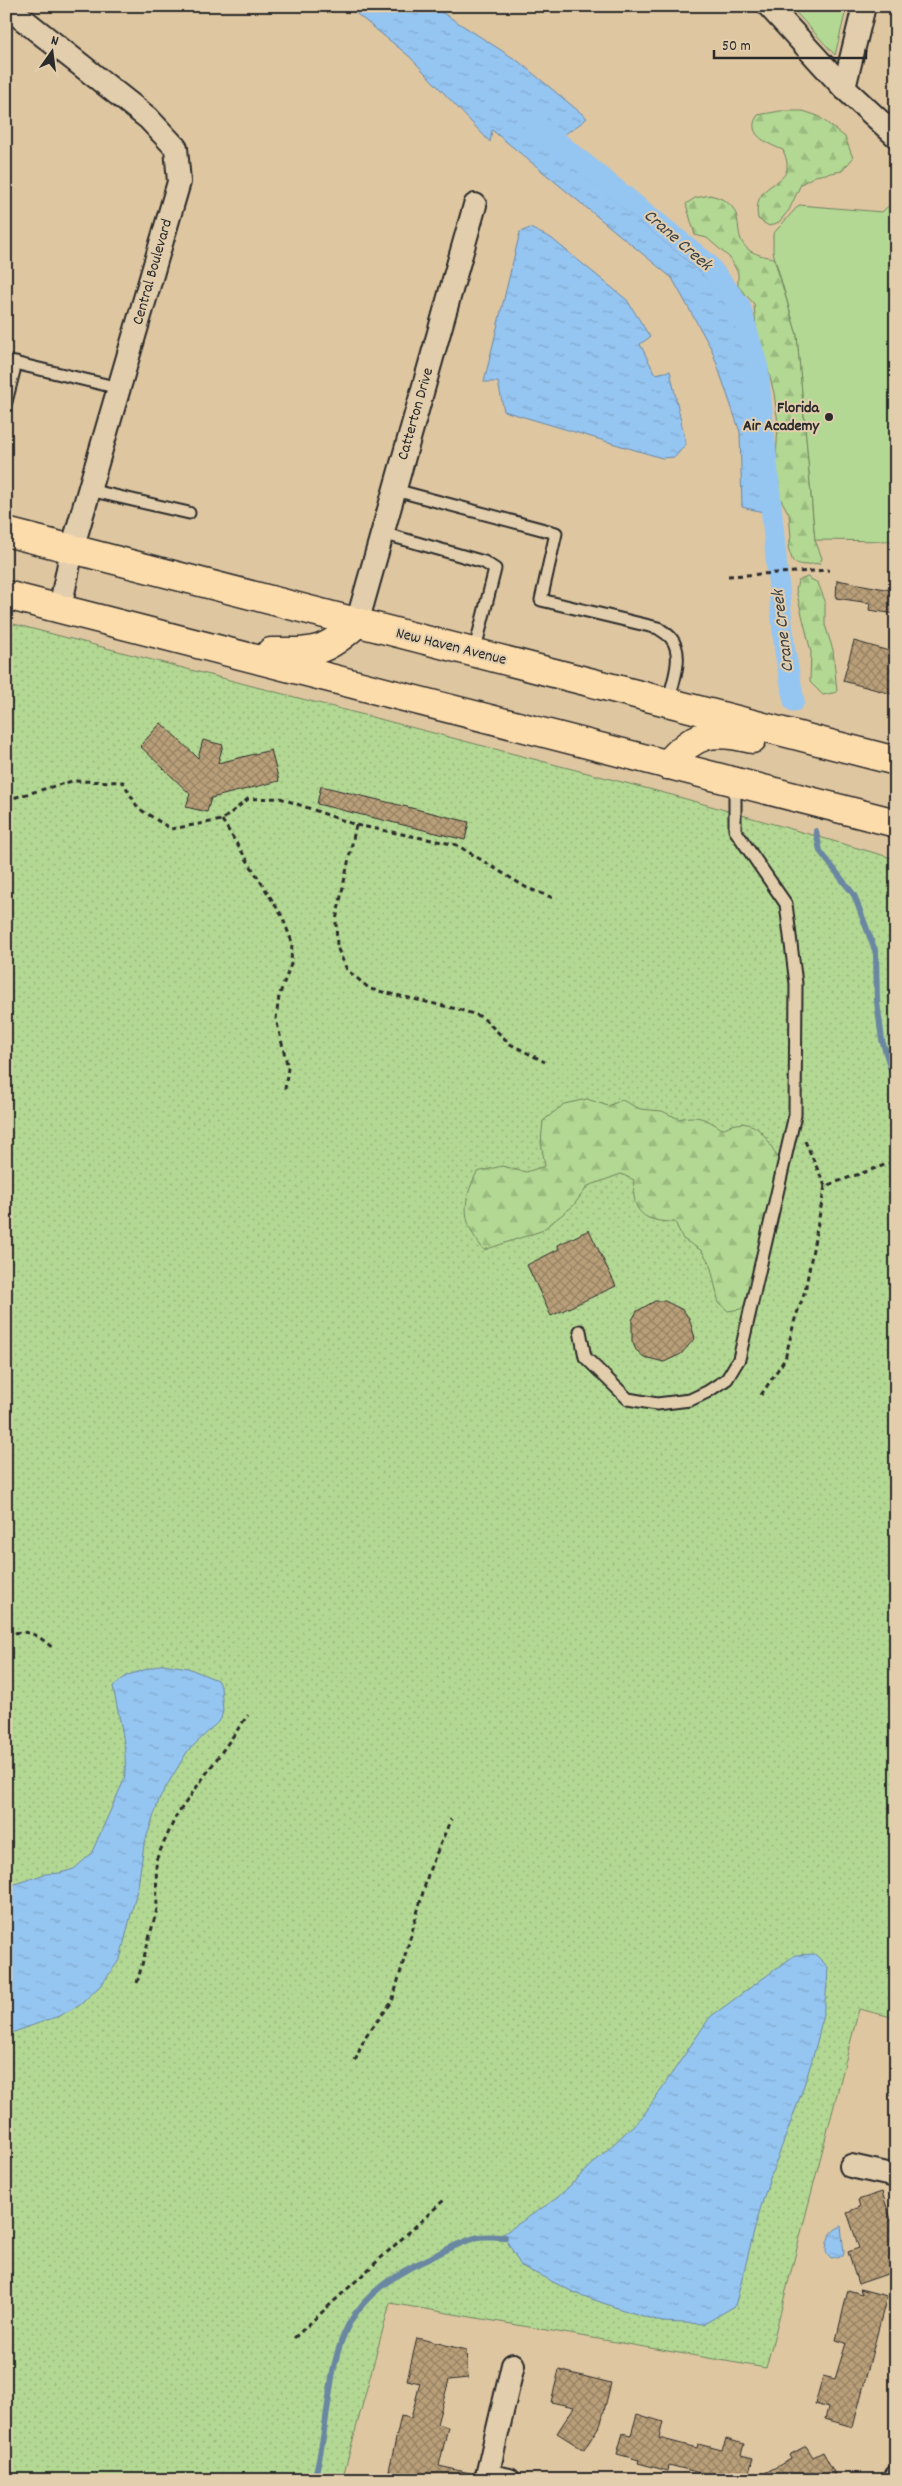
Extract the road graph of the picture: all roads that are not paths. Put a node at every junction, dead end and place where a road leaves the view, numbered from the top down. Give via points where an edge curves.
1 (6, 6) edge
2 (769, 6) edge
3 (864, 6) edge
4 (844, 88) junction
5 (896, 136) edge
6 (475, 205) dead end
7 (11, 362) edge
8 (119, 388) junction
9 (6, 402) edge
10 (89, 490) junction
11 (394, 490) junction
12 (189, 513) dead end
13 (6, 532) edge
14 (382, 533) junction
15 (72, 549) junction
16 (6, 595) edge
17 (60, 609) junction
18 (357, 623) junction
19 (234, 652) junction
20 (474, 653) junction
21 (668, 703) junction
22 (896, 761) edge
23 (667, 765) junction
24 (896, 778) edge
25 (735, 782) junction
26 (896, 823) edge
27 (580, 1331) dead end
28 (851, 2166) dead end
29 (896, 2176) edge
30 (513, 2365) dead end
31 (494, 2478) edge

1 - 8 street, Central Boulevard via 148,118 176,148 179,182
2 - 4 street
3 - 4 street
4 - 5 street
6 - 11 street, Catterton Drive
7 - 8 lane
7 - 9 lane
8 - 10 street, Central Boulevard
10 - 12 lane
10 - 15 street, Central Boulevard
11 - 14 street, Catterton Drive
11 - 21 lane via 556,533 541,600 658,628 671,638 677,650
13 - 15 main road, New Haven Avenue
14 - 18 street, Catterton Drive
14 - 20 lane via 484,562 495,569
15 - 17 street, Central Boulevard
15 - 18 main road, New Haven Avenue
16 - 17 main road
17 - 19 main road
18 - 19 main road via 337,642 314,652
18 - 20 main road, New Haven Avenue
19 - 23 main road
20 - 21 main road, New Haven Avenue
21 - 22 main road, New Haven Avenue
23 - 24 main road via 684,745 721,733
23 - 25 main road
25 - 26 main road
25 - 27 lane via 735,830 786,904 796,984 795,1115 739,1359 727,1379 690,1400 658,1404 628,1399 586,1358
28 - 29 street
30 - 31 street

